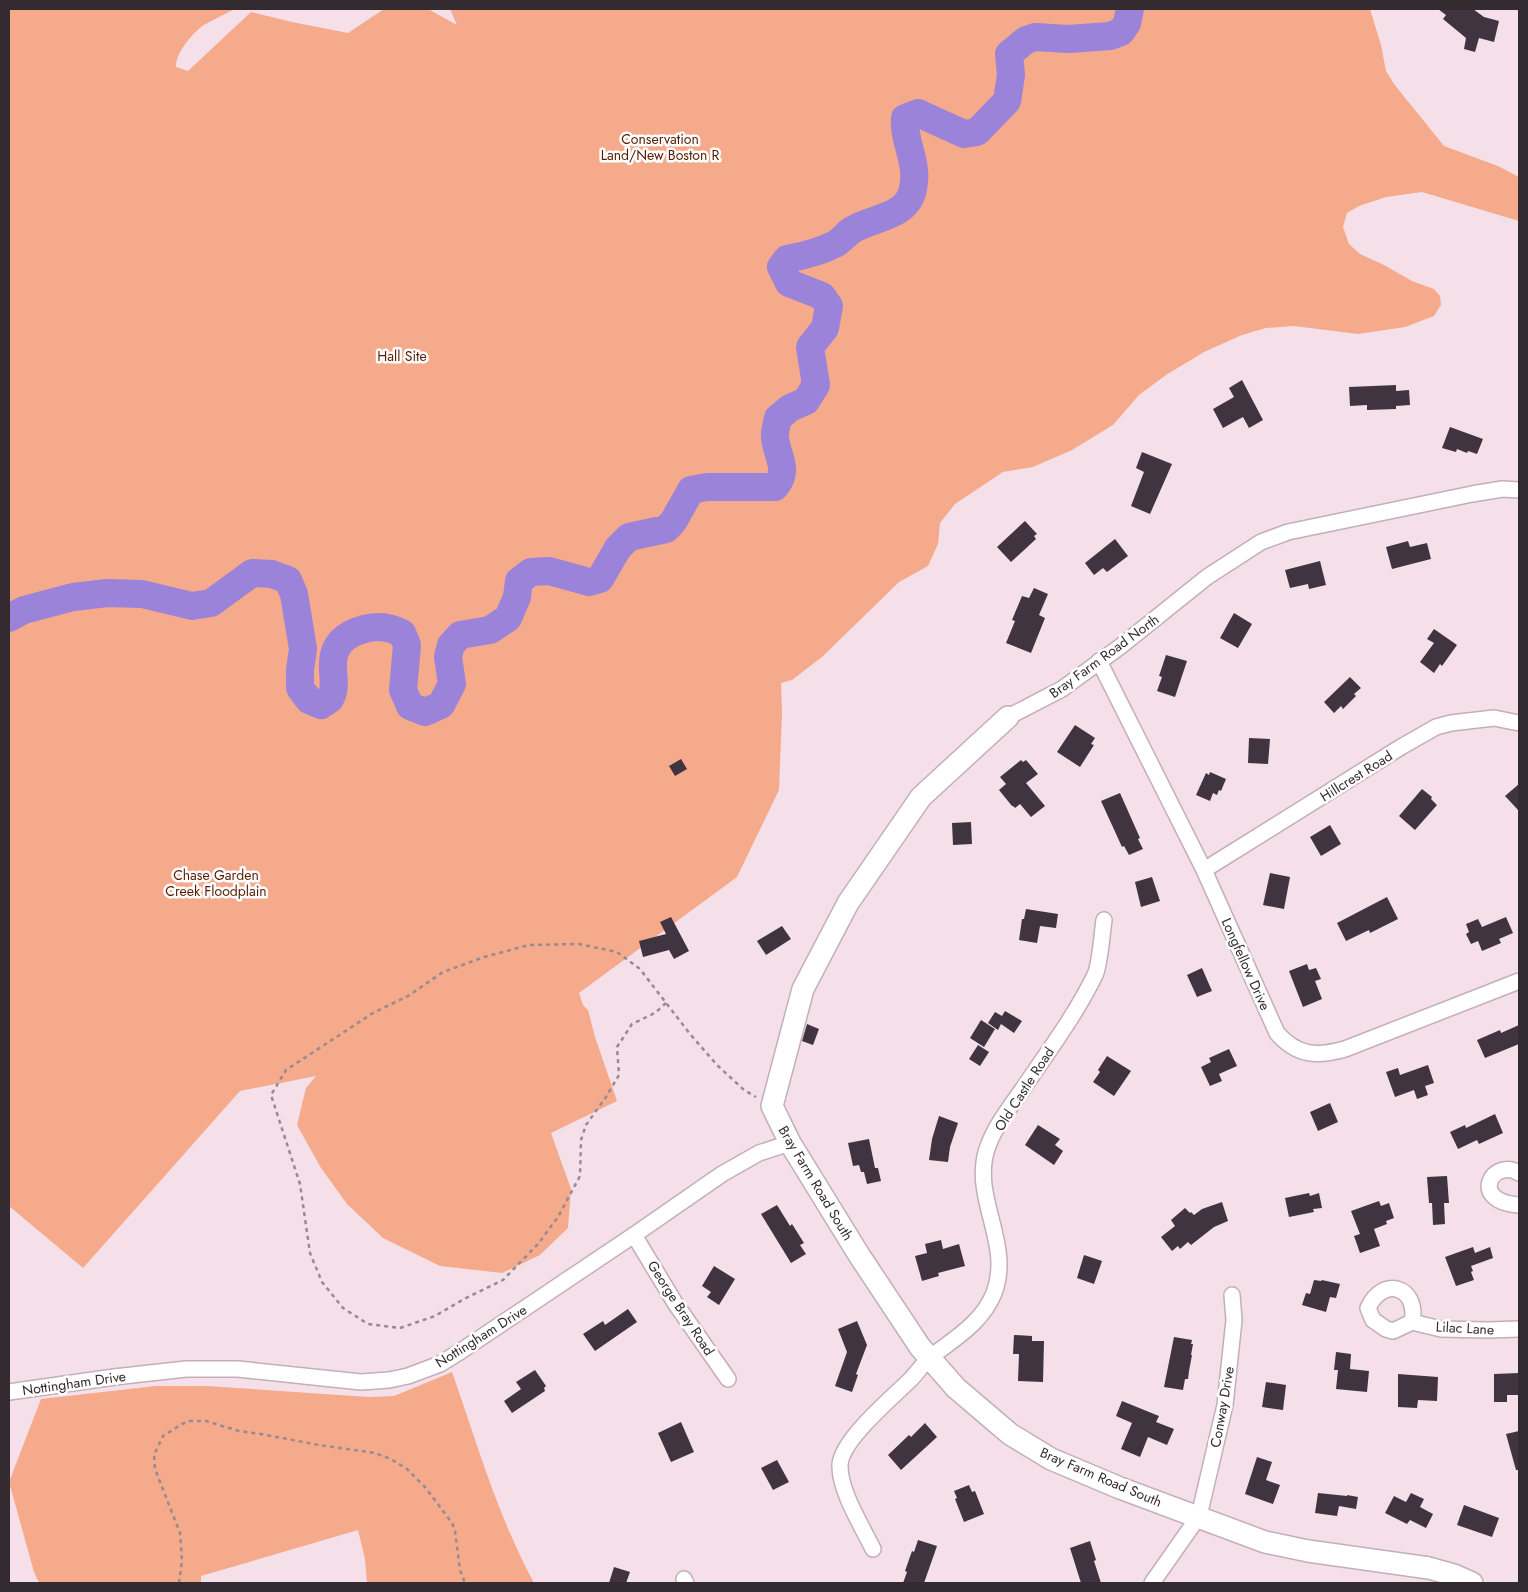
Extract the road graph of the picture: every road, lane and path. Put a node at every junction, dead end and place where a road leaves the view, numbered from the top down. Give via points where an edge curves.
1 (1519, 490) edge
2 (1099, 661) junction
3 (1008, 717) joint
4 (1519, 723) edge
5 (1204, 870) junction
6 (1104, 920) dead end
7 (1519, 981) edge
8 (666, 1002) junction
9 (772, 1106) junction
10 (790, 1143) junction
11 (1519, 1173) edge
12 (1519, 1206) edge
13 (634, 1235) junction
14 (1232, 1296) dead end
15 (1412, 1322) dead end
16 (1519, 1329) edge
17 (929, 1358) junction
18 (728, 1379) dead end
19 (9, 1392) edge
20 (1199, 1516) junction
21 (873, 1549) dead end
22 (179, 1583) edge
23 (465, 1583) edge
24 (1152, 1583) edge
25 (1472, 1583) edge

1 - 2 street, Bray Farm Road North via 1502,488 1472,494 1288,532 1261,542 1207,577
2 - 3 street, Bray Farm Road North via 1062,689
2 - 5 street, Longfellow Drive
3 - 9 street, Bray Farm Road North via 921,797 848,903 803,988
4 - 5 street, Hillcrest Road via 1494,718 1436,727
5 - 7 street, Longfellow Drive via 1278,1033 1300,1050 1312,1054 1345,1049
6 - 17 street, Old Castle Road via 1096,974 998,1125 985,1156 987,1200 1000,1260 993,1294 983,1312 966,1330
8 - 8 path via 640,969 617,952 579,944 529,945 443,972 286,1070 271,1095 300,1184 310,1253 322,1282 342,1308 368,1324 400,1328 435,1316 503,1280 538,1244 558,1217 580,1176 581,1140 586,1126 620,1075 617,1047 632,1024 655,1013
8 - 9 path via 717,1065 744,1090
9 - 10 street, Bray Farm Road South
10 - 13 street, Nottingham Drive via 759,1153 722,1174
10 - 17 street, Bray Farm Road South
11 - 12 street via 1503,1169 1495,1174 1489,1187 1490,1194 1498,1201
13 - 18 street, George Bray Road via 675,1303
13 - 19 street, Nottingham Drive via 461,1351 440,1364 408,1376 361,1382 238,1369 186,1369
14 - 20 street, Conway Drive via 1234,1320 1225,1405
15 - 16 street, Lilac Lane via 1441,1329
17 - 20 street, Bray Farm Road South via 956,1388 1010,1434 1051,1458 1120,1488
17 - 21 street, Old Castle Road via 857,1432 840,1463 841,1483
20 - 24 street
20 - 25 street, Bray Farm Road South via 1265,1542 1429,1568
22 - 23 path via 182,1561 180,1533 155,1469 154,1456 163,1436 190,1421 206,1421 239,1431 375,1453 396,1462 425,1487 452,1523

